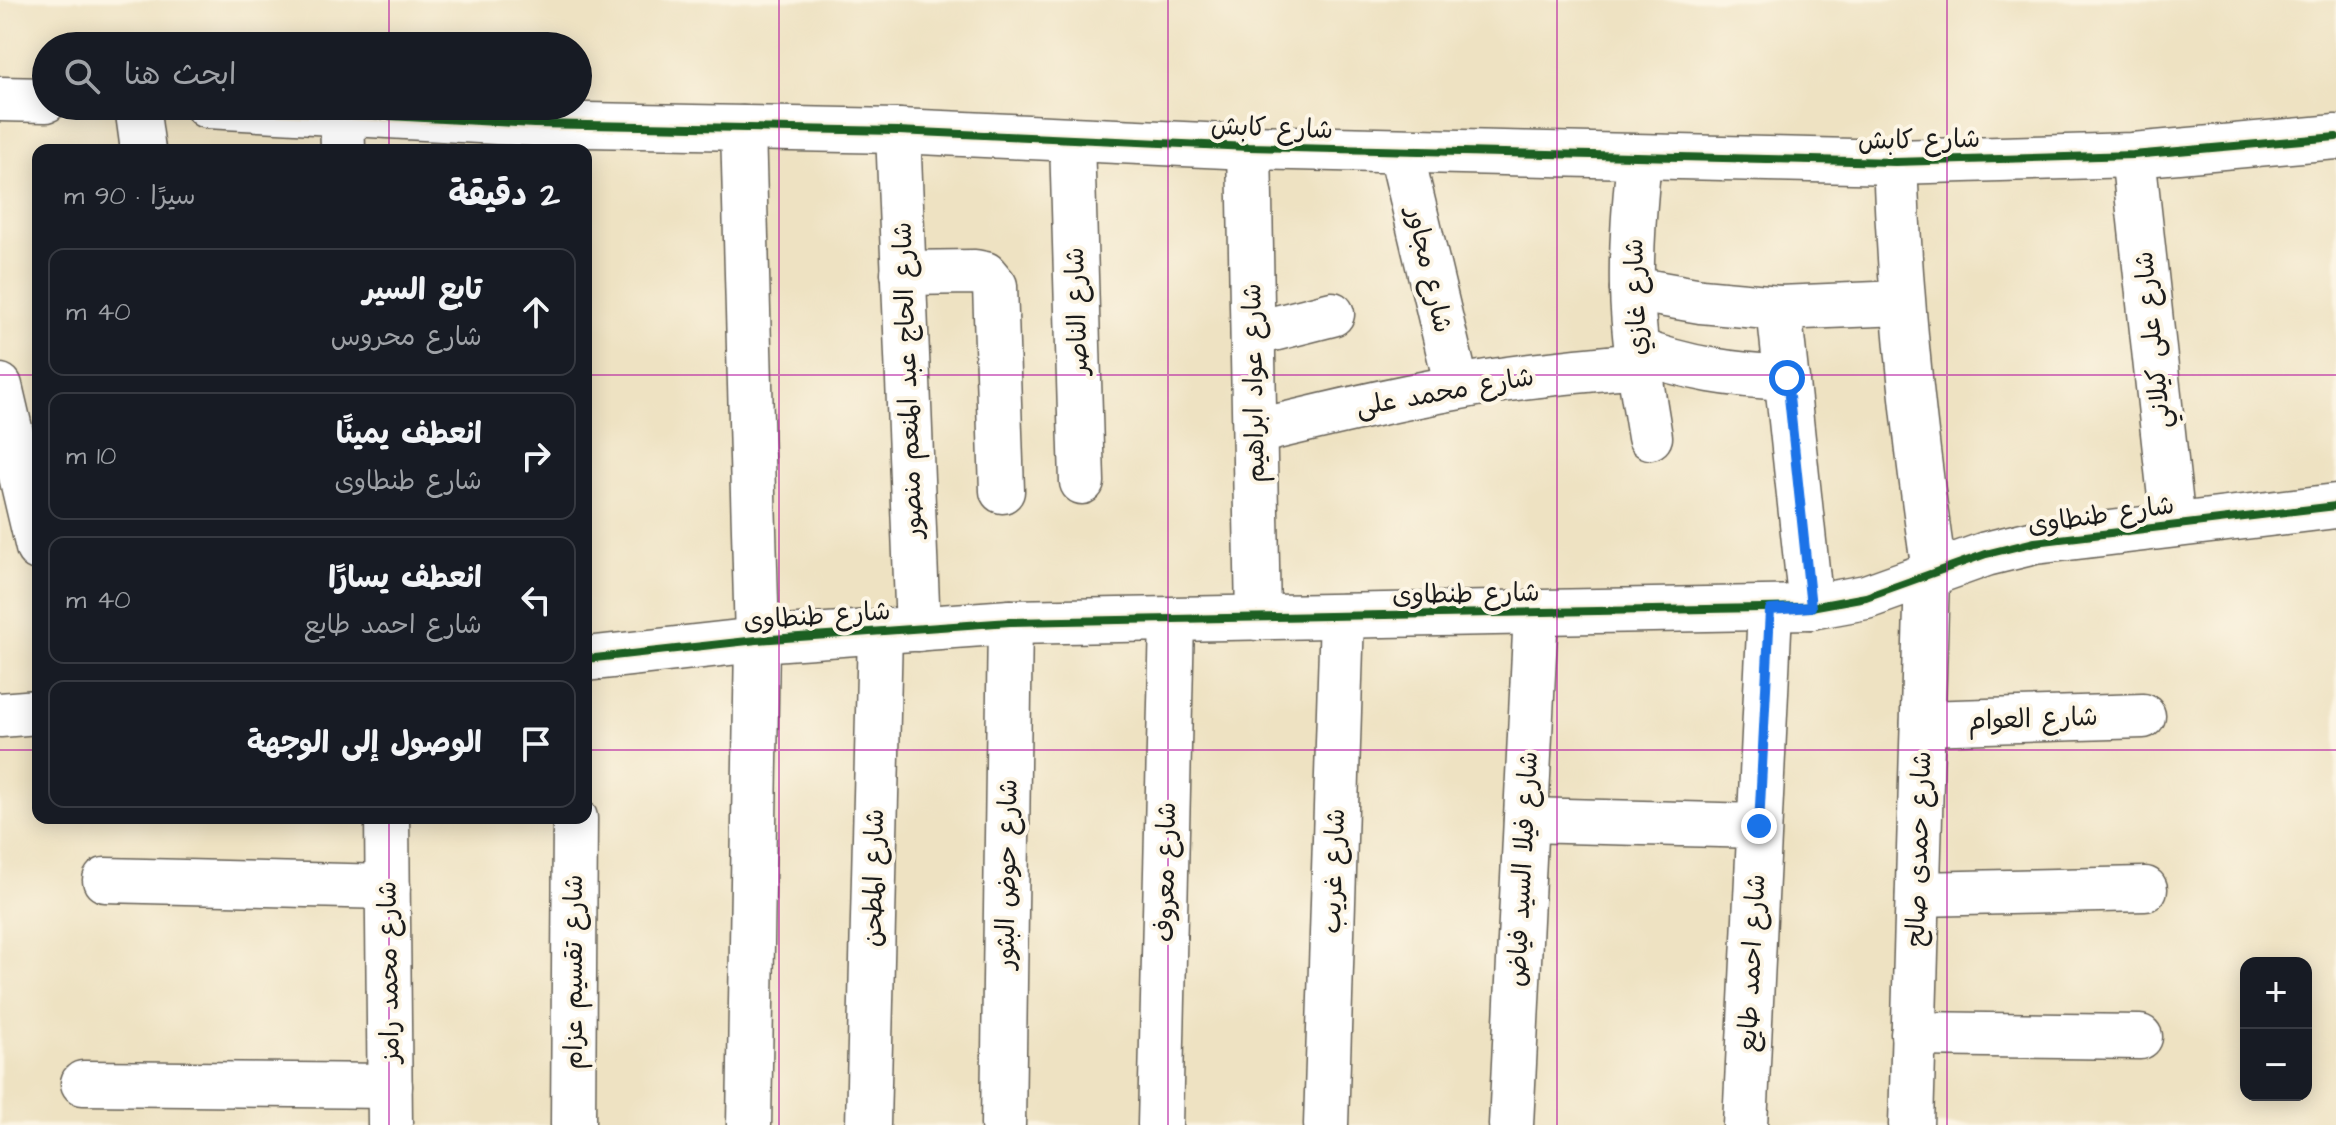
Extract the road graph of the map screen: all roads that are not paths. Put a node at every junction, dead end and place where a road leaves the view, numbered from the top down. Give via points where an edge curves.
1 (0, 99) edge
2 (32, 100) edge
3 (139, 120) edge
4 (280, 120) edge
5 (743, 128) junction
6 (898, 131) junction
7 (342, 132) edge
8 (534, 137) edge
9 (2336, 138) edge
10 (1072, 140) junction
11 (142, 144) edge
12 (1249, 147) junction
13 (1401, 152) junction
14 (2133, 155) junction
15 (1639, 157) junction
16 (1895, 162) junction
17 (903, 273) junction
18 (1632, 289) junction
19 (1902, 303) junction
20 (1779, 308) junction
21 (1332, 314) dead end
22 (1253, 334) junction
23 (1637, 358) junction
24 (1787, 378) junction
25 (1457, 387) junction
26 (11, 408) edge
27 (1255, 432) junction
28 (1650, 437) dead end
29 (1082, 482) dead end
30 (1002, 491) dead end
31 (2336, 506) edge
32 (32, 517) edge
33 (2173, 525) junction
34 (1930, 572) junction
35 (1790, 609) junction
36 (1536, 612) junction
37 (1342, 616) junction
38 (1258, 618) junction
39 (1172, 620) junction
40 (1010, 622) junction
41 (899, 630) junction
42 (757, 640) junction
43 (592, 658) edge
44 (32, 712) edge
45 (0, 715) edge
46 (2143, 716) dead end
47 (1923, 723) junction
48 (1526, 820) junction
49 (387, 824) edge
50 (575, 824) edge
51 (1759, 826) junction
52 (105, 880) dead end
53 (388, 887) junction
54 (2145, 889) dead end
55 (1918, 894) junction
56 (1913, 1034) junction
57 (2140, 1037) dead end
58 (83, 1083) dead end
59 (390, 1106) edge
60 (573, 1125) edge
61 (749, 1125) edge
62 (868, 1125) edge
63 (1003, 1125) edge
64 (1160, 1125) edge
65 (1326, 1125) edge
66 (1511, 1125) edge
67 (1745, 1125) edge
68 (1911, 1125) edge

1 - 2 street
3 - 11 street
4 - 7 street, شارع كابش
5 - 6 street, شارع كابش
5 - 8 street, شارع كابش
5 - 42 street
6 - 10 street, شارع كابش
6 - 17 street, شارع الحاج عبد المنعم منصور
7 - 8 street, شارع كابش
9 - 14 street, شارع كابش
10 - 12 street, شارع كابش
10 - 29 street, شارع الناصر
12 - 13 street, شارع كابش
12 - 22 street, شارع عواد ابراهيم
13 - 15 street, شارع كابش
13 - 25 street, شارع مجاور
14 - 16 street, شارع كابش
14 - 33 street, شارع على كيلاني
15 - 16 street, شارع كابش
15 - 18 street, شارع غازي
16 - 19 street, شارع حمدى صالح
17 - 30 street via 975,272 985,274 995,286
17 - 41 street, شارع الحاج عبد المنعم منصور
18 - 20 street
18 - 23 street, شارع غازي
19 - 20 street
19 - 34 street, شارع حمدى صالح
20 - 24 street, شارع احمد طايع
21 - 22 street
22 - 27 street, شارع عواد ابراهيم
23 - 24 street via 1733,375
23 - 25 street, شارع محمد على
23 - 28 street, شارع غازي
24 - 35 street, شارع احمد طايع
25 - 27 street, شارع محمد على
26 - 32 street
27 - 38 street, شارع عواد ابراهيم
31 - 33 street, شارع طنطاوى
33 - 34 street, شارع طنطاوى via 2035,542
34 - 35 street, شارع طنطاوى via 1866,597
34 - 47 street, شارع حمدى صالح
35 - 36 street, شارع طنطاوى
35 - 51 street, شارع احمد طايع
36 - 37 street, شارع طنطاوى
36 - 48 street, شارع فيلا السيد فياض
37 - 38 street, شارع طنطاوى
37 - 65 street, شارع غريب
38 - 39 street, شارع طنطاوى
39 - 40 street, شارع طنطاوى
39 - 64 street, شارع معروف
40 - 41 street, شارع طنطاوى
40 - 63 street, شارع حوض البثور
41 - 42 street, شارع طنطاوى
41 - 62 street, شارع المطحن
42 - 43 street, شارع طنطاوى
42 - 61 street
44 - 45 street
46 - 47 street, شارع العوام
47 - 55 street, شارع حمدى صالح
48 - 51 street
48 - 66 street, شارع فيلا السيد فياض
49 - 53 street, شارع محمد رامز
50 - 60 street, شارع تقسيم عزام
51 - 67 street, شارع احمد طايع
52 - 53 street
53 - 59 street, شارع محمد رامز
54 - 55 street
55 - 56 street, شارع حمدى صالح
56 - 57 street
56 - 68 street, شارع حمدى صالح
58 - 59 street

